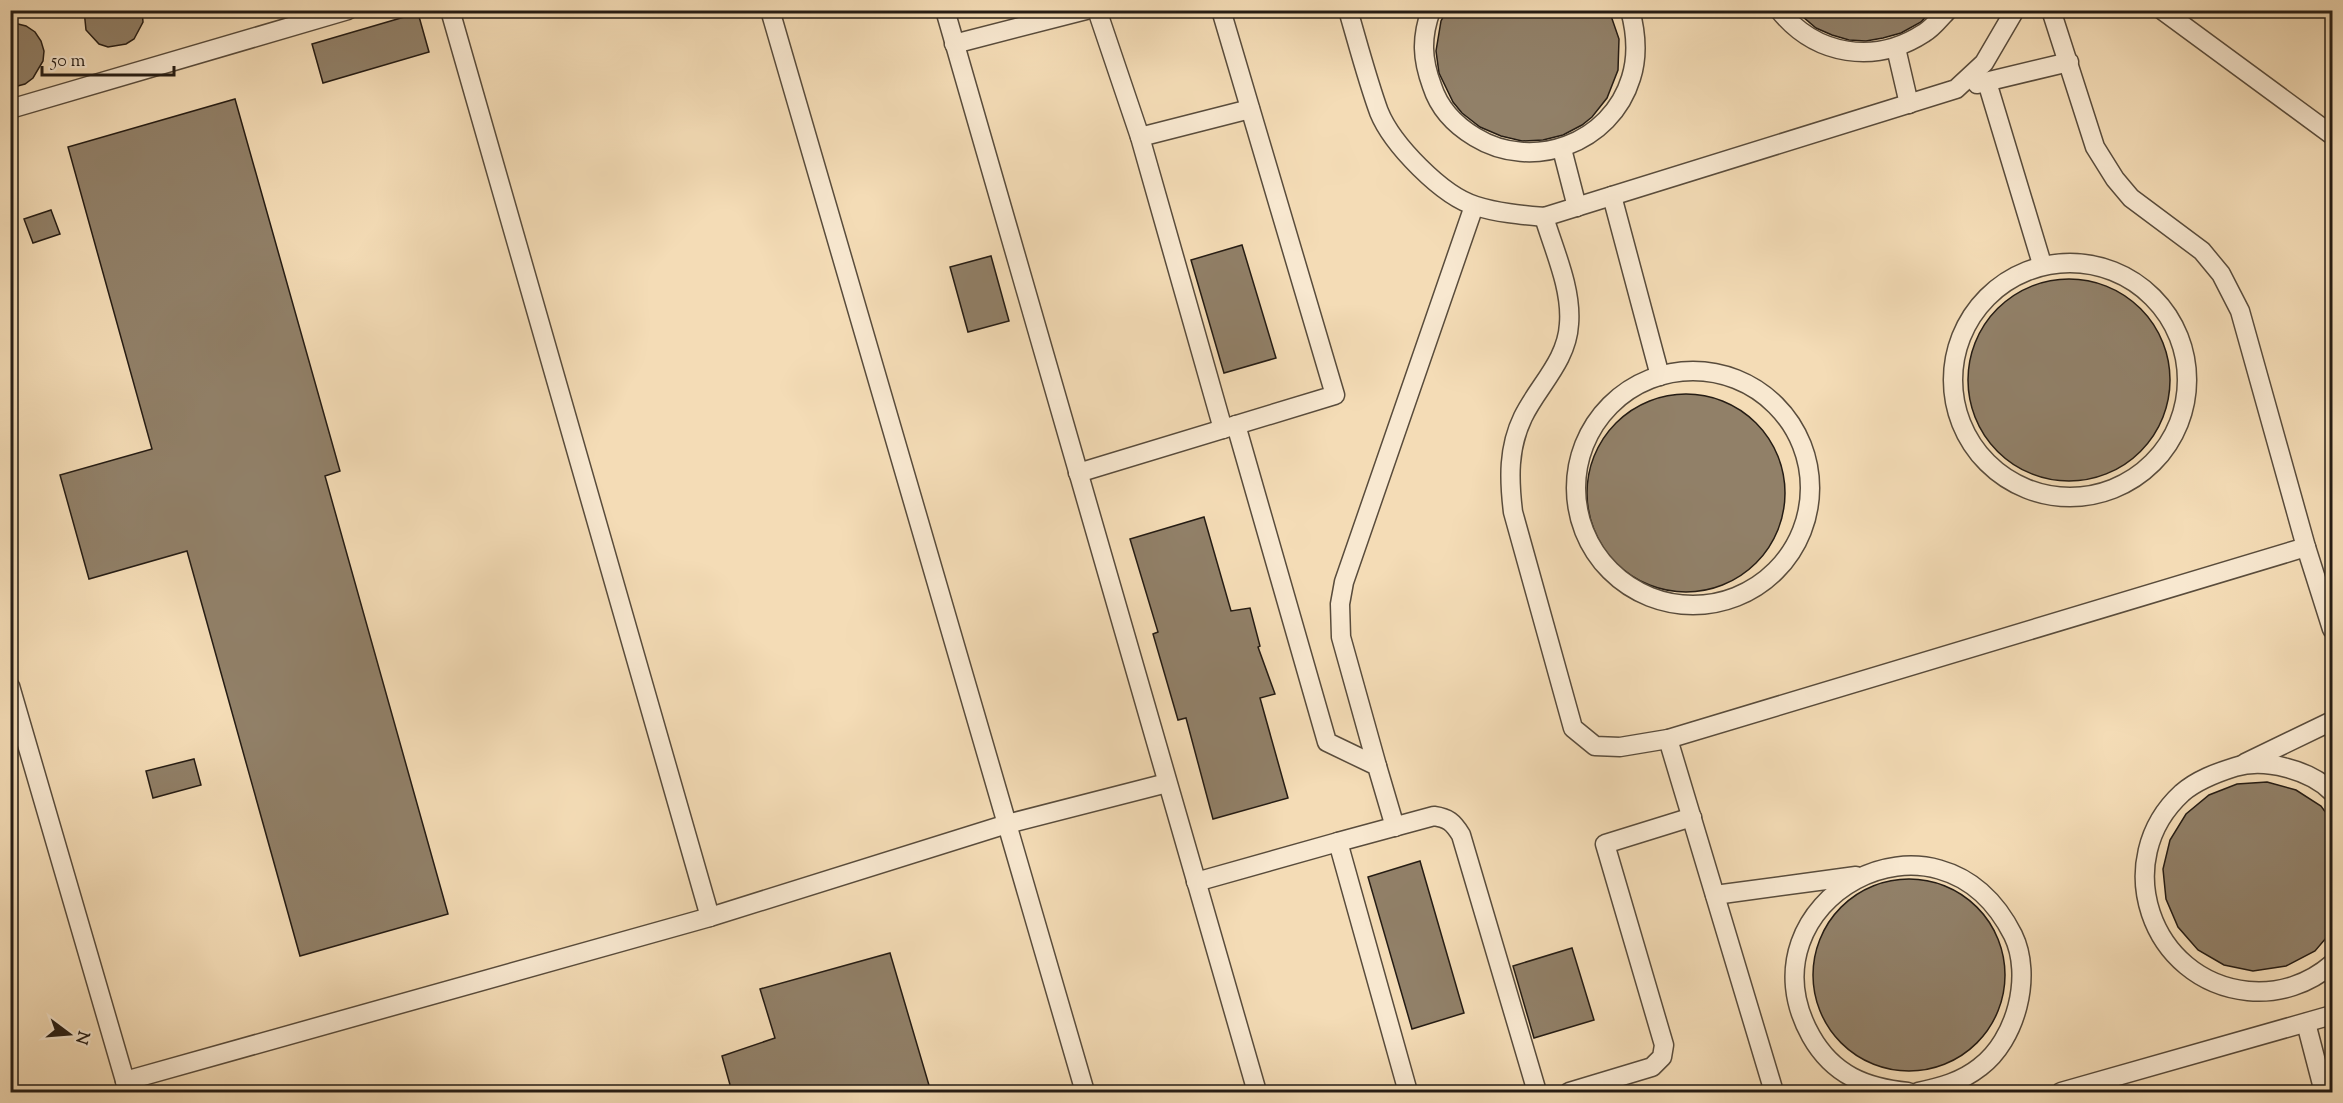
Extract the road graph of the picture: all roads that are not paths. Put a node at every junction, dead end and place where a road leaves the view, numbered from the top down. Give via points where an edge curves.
1 (348, 10) edge
2 (450, 10) edge
3 (770, 10) edge
4 (945, 10) edge
5 (1086, 10) edge
6 (1097, 10) edge
7 (1221, 10) edge
8 (1348, 10) edge
9 (1431, 10) edge
10 (1630, 10) edge
11 (1779, 10) edge
12 (1948, 10) edge
13 (2015, 10) edge
14 (2051, 10) edge
15 (2162, 10) edge
16 (954, 44) junction
17 (1896, 48) junction
18 (2069, 62) junction
19 (1987, 82) junction
20 (1956, 89) junction
21 (1909, 104) junction
22 (10, 109) edge
23 (1250, 109) junction
24 (2332, 135) edge
25 (1140, 137) junction
26 (1562, 149) junction
27 (1612, 196) junction
28 (1474, 206) junction
29 (1576, 207) junction
30 (1544, 217) junction
31 (2042, 264) junction
32 (1660, 376) junction
33 (1229, 427) junction
34 (1078, 473) junction
35 (2306, 547) junction
36 (2332, 629) edge
37 (10, 686) edge
38 (2332, 721) edge
39 (1668, 739) junction
40 (1377, 766) junction
41 (2240, 766) junction
42 (1167, 783) junction
43 (2332, 792) edge
44 (1692, 817) junction
45 (1007, 824) junction
46 (1395, 827) junction
47 (1338, 842) junction
48 (1860, 876) junction
49 (1196, 882) junction
50 (1715, 895) junction
51 (710, 916) junction
52 (2332, 964) edge
53 (2332, 1015) edge
54 (2306, 1023) junction
55 (127, 1087) edge
56 (1085, 1092) edge
57 (1257, 1092) edge
58 (1408, 1092) edge
59 (1537, 1092) edge
60 (1569, 1092) edge
61 (1774, 1092) edge
62 (1908, 1092) edge
63 (1918, 1092) edge
64 (2061, 1092) edge
65 (2324, 1092) edge

1 - 22 lane
2 - 51 lane
3 - 45 lane
4 - 16 lane
5 - 16 lane
6 - 25 lane
7 - 23 lane
8 - 28 lane via 1380,114 1403,151 1437,184
9 - 26 lane via 1424,28 1424,64 1436,99 1459,128 1490,147 1526,154
10 - 26 lane via 1636,45 1631,79 1616,109 1592,133
11 - 17 lane via 1792,27 1824,46 1859,53
12 - 17 lane via 1926,33
13 - 20 lane via 1984,63
14 - 18 lane
15 - 24 lane
16 - 34 lane
17 - 21 lane
18 - 19 lane
18 - 35 lane via 2095,147 2115,179 2131,198 2202,251 2221,274 2240,311
19 - 20 lane
19 - 31 lane
20 - 21 lane
21 - 27 lane
23 - 25 lane
23 - 33 lane via 1335,395
25 - 33 lane
26 - 29 lane
27 - 29 lane
27 - 32 lane
28 - 30 lane
28 - 40 lane via 1342,593 1341,637
29 - 30 lane
30 - 39 lane via 1568,297 1569,324 1563,353 1523,417 1513,443 1509,479 1513,512 1573,728 1595,746 1620,747
31 - 31 lane via 2100,266 2133,280 2161,305 2180,337 2187,373 2184,409 2169,443 2145,471 2113,490 2076,498 2040,494 2006,480 1978,455 1960,423 1952,386 1956,350 1971,316 1996,288
32 - 32 lane via 1686,370 1723,374 1756,388 1784,413 1802,445 1810,481 1807,517 1792,551 1767,579 1736,598 1699,606 1662,602 1629,588 1601,563 1583,531 1575,494 1579,458 1594,424 1618,396
33 - 34 lane
33 - 40 lane via 1327,742
34 - 42 lane
35 - 36 lane
35 - 39 lane
37 - 55 lane
38 - 41 lane
39 - 44 lane
40 - 46 lane
41 - 43 lane via 2272,765 2303,773
41 - 52 lane via 2209,775 2182,793 2162,818 2149,847 2144,883 2151,918 2169,950 2196,974 2229,989 2265,993 2300,985
42 - 45 lane
42 - 49 lane
44 - 50 lane
44 - 60 lane via 1605,843 1664,1045 1662,1056 1652,1067
45 - 51 lane
45 - 56 lane
46 - 47 lane
46 - 59 lane via 1434,816 1454,823 1461,835
47 - 49 lane
47 - 58 lane
48 - 50 lane
48 - 62 lane via 1833,894 1812,918 1799,947 1794,983 1802,1019 1819,1050 1846,1075 1879,1090
48 - 63 lane via 1890,866 1922,866 1953,874 1980,890 2002,914 2016,942 2022,974 2019,1006 2005,1039 1982,1066 1950,1085
49 - 57 lane
50 - 61 lane
51 - 55 lane
53 - 54 lane
54 - 64 lane
54 - 65 lane

